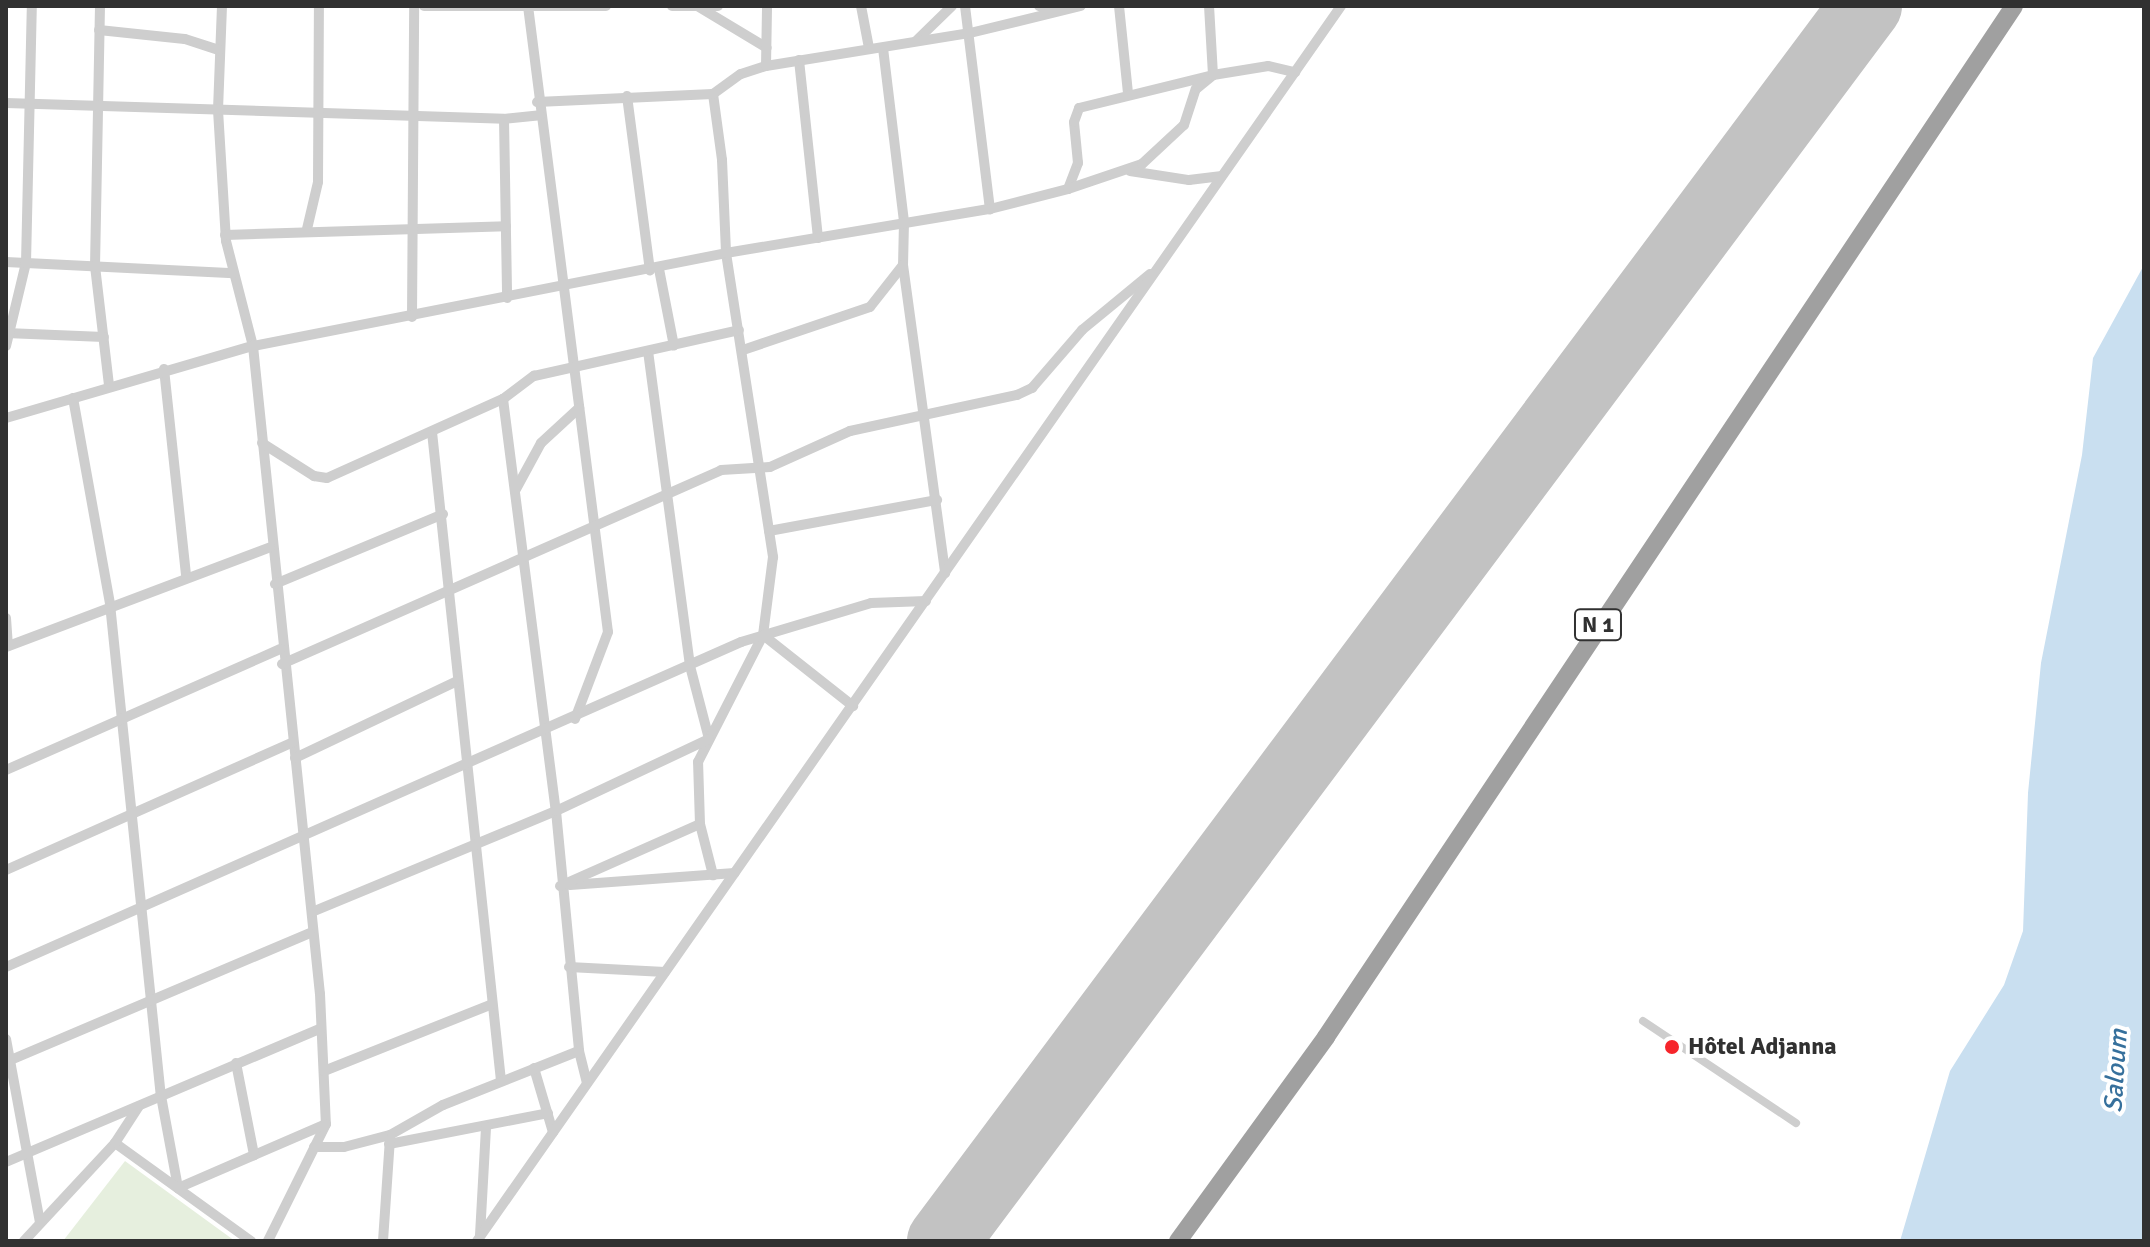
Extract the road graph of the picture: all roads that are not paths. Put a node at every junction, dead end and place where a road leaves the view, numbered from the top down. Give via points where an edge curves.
1 (32, 6) edge
2 (100, 6) edge
3 (222, 6) edge
4 (319, 6) edge
5 (414, 6) edge
6 (424, 6) edge
7 (606, 6) edge
8 (672, 6) edge
9 (718, 6) edge
10 (767, 6) edge
11 (861, 6) edge
12 (952, 6) edge
13 (965, 6) edge
14 (1039, 6) edge
15 (1081, 6) edge
16 (1119, 6) edge
17 (1209, 6) edge
18 (1341, 6) edge
19 (2014, 6) edge
20 (528, 7) edge
21 (699, 7) edge
22 (1065, 10) junction
23 (99, 30) junction
24 (970, 33) junction
25 (914, 42) junction
26 (767, 48) junction
27 (869, 48) junction
28 (883, 48) junction
29 (219, 50) junction
30 (799, 60) junction
31 (766, 66) junction
32 (1295, 72) junction
33 (1213, 75) junction
34 (1128, 93) junction
35 (713, 94) junction
36 (627, 96) junction
37 (537, 102) junction
38 (6, 103) edge
39 (30, 104) junction
40 (95, 106) junction
41 (218, 110) junction
42 (318, 114) junction
43 (540, 115) junction
44 (410, 116) junction
45 (504, 119) junction
46 (1130, 171) junction
47 (1222, 176) junction
48 (1068, 189) junction
49 (990, 209) junction
50 (904, 222) junction
51 (506, 226) junction
52 (307, 229) junction
53 (414, 231) junction
54 (225, 235) junction
55 (818, 238) junction
56 (726, 253) junction
57 (6, 262) edge
58 (26, 263) junction
59 (903, 265) junction
60 (95, 266) junction
61 (1160, 267) junction
62 (655, 270) junction
63 (234, 273) junction
64 (566, 287) junction
65 (507, 298) junction
66 (412, 317) junction
67 (739, 330) junction
68 (6, 333) edge
69 (104, 337) junction
70 (6, 346) edge
71 (253, 346) junction
72 (674, 346) junction
73 (743, 350) junction
74 (648, 351) junction
75 (573, 367) junction
76 (164, 369) junction
77 (109, 386) junction
78 (73, 398) junction
79 (503, 399) junction
80 (579, 408) junction
81 (924, 413) junction
82 (6, 418) edge
83 (432, 432) junction
84 (262, 443) junction
85 (755, 470) junction
86 (515, 491) junction
87 (669, 494) junction
88 (937, 500) junction
89 (443, 514) junction
90 (595, 528) junction
91 (769, 531) junction
92 (270, 547) junction
93 (525, 559) junction
94 (945, 573) junction
95 (186, 575) junction
96 (275, 584) junction
97 (453, 590) junction
98 (926, 601) junction
99 (110, 604) junction
100 (6, 618) edge
101 (763, 635) junction
102 (7, 646) edge
103 (280, 649) junction
104 (282, 664) junction
105 (690, 666) junction
106 (457, 681) junction
107 (853, 706) junction
108 (122, 719) junction
109 (575, 719) junction
110 (542, 733) junction
111 (709, 739) junction
112 (293, 742) junction
113 (295, 758) junction
114 (466, 765) junction
115 (6, 770) edge
116 (556, 811) junction
117 (132, 816) junction
118 (700, 824) junction
119 (303, 837) junction
120 (478, 839) junction
121 (6, 870) edge
122 (735, 873) junction
123 (713, 875) junction
124 (560, 886) junction
125 (141, 909) junction
126 (312, 912) junction
127 (310, 933) junction
128 (6, 967) edge
129 (569, 967) junction
130 (665, 972) junction
131 (492, 1004) junction
132 (151, 1005) junction
133 (1643, 1021) dead end
134 (321, 1028) junction
135 (6, 1039) edge
136 (579, 1051) junction
137 (8, 1061) edge
138 (236, 1063) junction
139 (534, 1068) junction
140 (324, 1071) junction
141 (501, 1081) junction
142 (587, 1083) junction
143 (161, 1096) junction
144 (140, 1105) junction
145 (548, 1113) junction
146 (1796, 1123) dead end
147 (326, 1124) junction
148 (486, 1127) junction
149 (553, 1132) junction
150 (390, 1139) junction
151 (115, 1143) junction
152 (314, 1147) junction
153 (25, 1153) junction
154 (254, 1155) junction
155 (6, 1162) edge
156 (178, 1188) junction
157 (40, 1223) junction
158 (478, 1239) edge
159 (24, 1241) edge
160 (251, 1241) edge
161 (268, 1241) edge
162 (383, 1241) edge
163 (1178, 1241) edge

1 - 39 street
2 - 23 street
3 - 29 street
4 - 42 street
5 - 44 street
6 - 20 street
7 - 20 street
8 - 21 street
9 - 21 street
10 - 26 street
11 - 27 street
12 - 25 street
13 - 24 street
14 - 22 street
15 - 22 street
16 - 34 street
17 - 33 street
18 - 32 street
19 - 163 highway, N 1 via 1326,1037
20 - 37 street
21 - 26 street
22 - 24 street
23 - 29 street via 185,39
23 - 40 street
24 - 25 street
24 - 49 street
25 - 28 street
26 - 31 street
27 - 28 street
27 - 30 street
28 - 50 street
29 - 41 street
30 - 31 street
30 - 55 street
31 - 35 street via 731,79
32 - 33 street via 1268,66
32 - 47 street
33 - 34 street
33 - 46 street via 1196,89 1184,125
34 - 48 street via 1079,108 1074,122 1078,163
35 - 36 street
35 - 56 street
36 - 37 street
36 - 62 street
37 - 43 street
38 - 39 street
39 - 40 street
39 - 58 street
40 - 41 street
40 - 60 street
41 - 42 street
41 - 54 street
42 - 44 street
42 - 52 street via 318,182
43 - 45 street
43 - 64 street
44 - 45 street
44 - 53 street
45 - 51 street
46 - 47 street via 1189,180
46 - 48 street
47 - 61 street
48 - 49 street
49 - 50 street
50 - 55 street
50 - 59 street
51 - 53 street
51 - 65 street
52 - 53 street
52 - 54 street
53 - 66 street
54 - 63 street
55 - 56 street
56 - 62 street
56 - 67 street
57 - 58 street
58 - 60 street
58 - 68 street
59 - 73 street via 870,307
59 - 81 street
60 - 63 street
60 - 69 street
61 - 81 street via 1082,330 1032,388 995,402
61 - 94 street
62 - 64 street
62 - 72 street
63 - 71 street
64 - 65 street
64 - 75 street
65 - 66 street
66 - 71 street
67 - 72 street
67 - 73 street
68 - 69 street
68 - 70 street
69 - 77 street
71 - 76 street
71 - 84 street
72 - 74 street
73 - 85 street
74 - 75 street
74 - 87 street
75 - 79 street via 531,377
75 - 80 street
76 - 77 street
76 - 95 street
77 - 78 street
78 - 82 street
78 - 99 street
79 - 83 street
79 - 86 street
80 - 86 street via 541,443
80 - 90 street
81 - 85 street via 850,431 794,459
81 - 88 street
83 - 84 street via 320,479
83 - 89 street
84 - 92 street
85 - 87 street via 721,470
85 - 91 street
86 - 93 street
87 - 90 street
87 - 105 street
88 - 91 street
88 - 94 street
89 - 96 street
89 - 97 street
90 - 93 street
90 - 109 street via 608,632
91 - 101 street via 773,571
92 - 95 street
92 - 96 street
93 - 97 street
93 - 110 street
94 - 98 street
95 - 99 street
96 - 103 street
97 - 104 street
97 - 106 street
98 - 101 street via 871,603
98 - 107 street
99 - 102 street
99 - 108 street
100 - 102 street
101 - 105 street
101 - 107 street
101 - 111 street
103 - 104 street
103 - 108 street
104 - 112 street
105 - 109 street
105 - 111 street
106 - 113 street
106 - 114 street
107 - 122 street
108 - 115 street
108 - 117 street
109 - 110 street
110 - 114 street
110 - 116 street
111 - 116 street
111 - 118 street via 695,779
112 - 113 street
112 - 117 street
113 - 119 street
114 - 119 street
114 - 120 street
116 - 120 street
116 - 124 street
117 - 121 street
117 - 125 street
118 - 123 street
118 - 124 street
119 - 125 street
119 - 126 street
120 - 126 street
120 - 131 street
122 - 123 street
122 - 130 street
123 - 124 street
124 - 129 street
125 - 128 street
125 - 132 street
126 - 127 street
127 - 132 street
127 - 134 street
129 - 130 street
129 - 136 street
130 - 142 street
131 - 140 street
131 - 141 street
132 - 137 street
132 - 143 street
133 - 146 street
134 - 138 street
134 - 140 street
135 - 137 street
136 - 139 street
136 - 142 street
137 - 153 street
138 - 143 street
138 - 154 street
139 - 141 street
139 - 145 street
140 - 147 street
141 - 150 street
142 - 149 street
143 - 144 street
143 - 156 street
144 - 151 street
144 - 153 street
145 - 148 street
145 - 149 street
147 - 152 street
147 - 154 street
148 - 150 street
148 - 158 street
149 - 158 street
150 - 152 street
150 - 162 street
151 - 156 street
151 - 157 street
152 - 161 street
153 - 155 street
153 - 157 street
154 - 156 street
156 - 160 street
157 - 159 street

